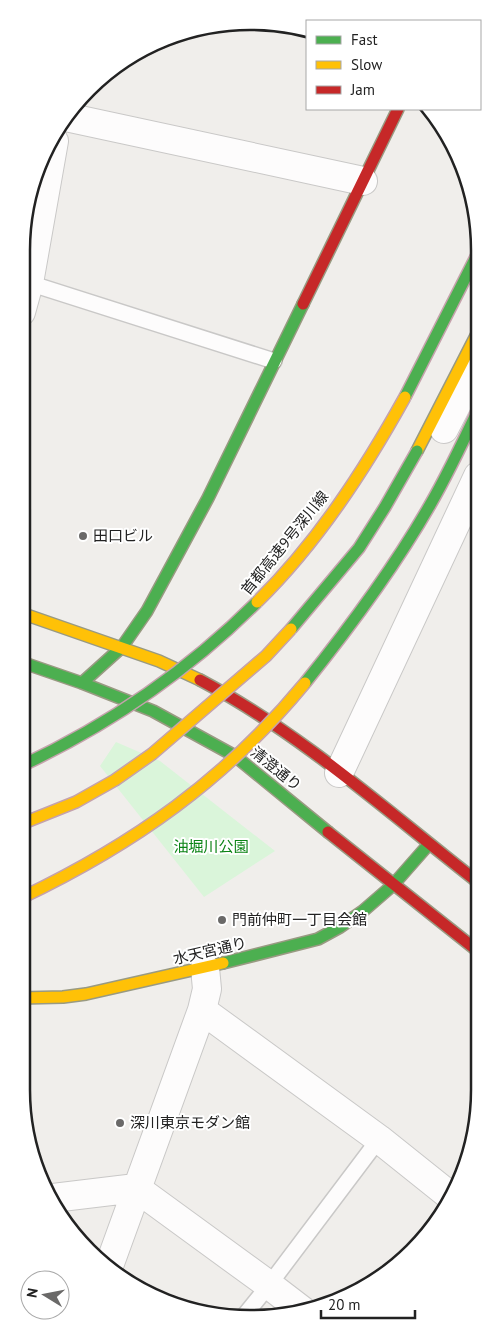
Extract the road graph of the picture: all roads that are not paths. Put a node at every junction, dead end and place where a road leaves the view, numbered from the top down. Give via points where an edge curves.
1 (398, 110) edge
2 (74, 119) edge
3 (51, 158) edge
4 (363, 181) junction
5 (30, 266) edge
6 (471, 266) edge
7 (30, 299) edge
8 (471, 346) edge
9 (274, 360) junction
10 (471, 377) edge
11 (471, 425) edge
12 (444, 430) dead end
13 (471, 491) edge
14 (30, 616) edge
15 (122, 647) junction
16 (30, 665) edge
17 (82, 683) junction
18 (30, 761) edge
19 (340, 773) junction
20 (30, 820) edge
21 (429, 844) junction
22 (471, 877) edge
23 (393, 885) junction
24 (30, 893) edge
25 (471, 946) edge
26 (205, 968) junction
27 (30, 998) edge
28 (202, 1010) junction
29 (379, 1139) junction
30 (136, 1188) junction
31 (445, 1192) edge
32 (59, 1197) edge
33 (111, 1260) edge
34 (269, 1285) junction
35 (295, 1306) edge
36 (249, 1310) edge

1 - 4 main road
2 - 4 street
3 - 5 street
4 - 9 main road
6 - 18 main road, 首都高速9号深川線, bridge via 391,422 318,531 279,578 240,619 185,667 127,708
7 - 9 lane
8 - 20 main road, bridge via 385,507 359,548 299,621 266,656 152,754 76,802
9 - 15 main road via 208,498 147,611
10 - 12 street
11 - 24 main road, bridge via 445,479 404,547 357,615 283,709 219,773 180,804 86,865
13 - 19 street
14 - 15 main road
15 - 17 main road
15 - 19 main road via 184,671 238,701
16 - 17 main road, 清澄通り
17 - 23 main road, 清澄通り via 153,712 235,756
19 - 21 main road
21 - 22 main road
21 - 23 main road, 水天宮通り
23 - 25 main road, 清澄通り
23 - 26 main road, 水天宮通り via 340,928 318,938
26 - 27 main road, 水天宮通り via 86,994
26 - 28 street via 207,989
28 - 29 street
28 - 30 street
29 - 31 street
29 - 34 lane
30 - 32 street
30 - 33 street
30 - 34 street
34 - 35 street
34 - 36 lane

